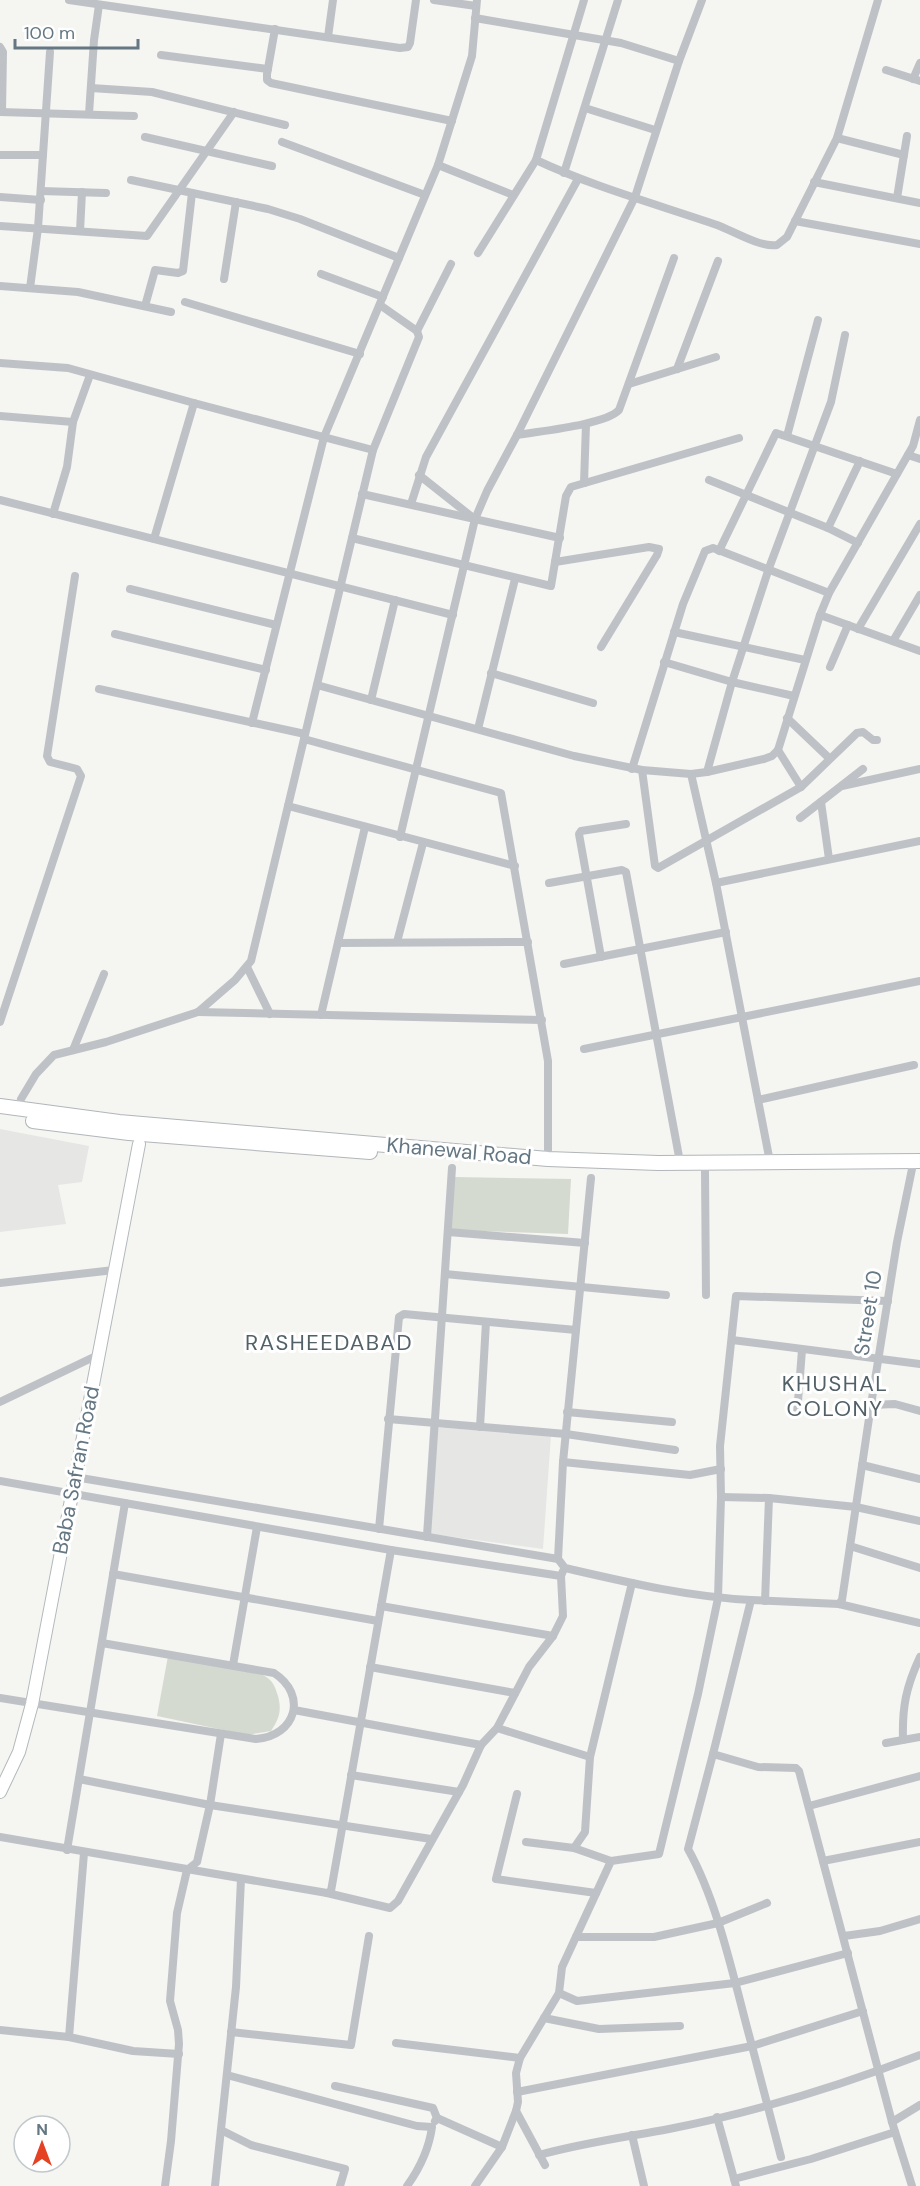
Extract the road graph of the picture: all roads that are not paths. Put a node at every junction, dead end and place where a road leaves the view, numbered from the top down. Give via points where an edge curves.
1 (69, 0) edge
2 (333, 0) edge
3 (416, 0) edge
4 (434, 0) edge
5 (584, 0) edge
6 (618, 0) edge
7 (702, 0) edge
8 (878, 0) edge
9 (477, 3) edge
10 (99, 5) junction
11 (475, 18) junction
12 (275, 29) junction
13 (573, 34) junction
14 (328, 37) junction
15 (606, 40) junction
16 (0, 47) edge
17 (50, 52) dead end
18 (161, 56) dead end
19 (678, 61) junction
20 (920, 63) edge
21 (268, 69) junction
22 (886, 70) dead end
23 (916, 80) edge
24 (91, 88) junction
25 (585, 108) junction
26 (1, 112) edge
27 (234, 112) junction
28 (46, 113) junction
29 (89, 114) junction
30 (134, 116) dead end
31 (452, 121) junction
32 (285, 125) dead end
33 (655, 130) junction
34 (907, 136) dead end
35 (145, 137) dead end
36 (837, 138) junction
37 (282, 142) dead end
38 (207, 151) junction
39 (0, 155) edge
40 (44, 155) junction
41 (904, 155) junction
42 (536, 160) junction
43 (438, 165) junction
44 (272, 166) dead end
45 (564, 173) junction
46 (578, 179) junction
47 (131, 180) dead end
48 (814, 182) junction
49 (180, 190) junction
50 (82, 192) junction
51 (106, 193) dead end
52 (192, 193) junction
53 (41, 195) junction
54 (425, 195) junction
55 (513, 195) junction
56 (0, 197) edge
57 (634, 197) junction
58 (897, 198) junction
59 (236, 202) junction
60 (920, 203) edge
61 (795, 220) junction
62 (0, 226) edge
63 (38, 228) junction
64 (80, 231) junction
65 (920, 244) edge
66 (478, 253) dead end
67 (399, 258) junction
68 (675, 258) dead end
69 (718, 261) dead end
70 (451, 264) dead end
71 (321, 274) dead end
72 (224, 279) dead end
73 (0, 286) edge
74 (30, 288) junction
75 (382, 301) junction
76 (185, 302) dead end
77 (145, 306) junction
78 (171, 312) dead end
79 (818, 320) dead end
80 (417, 331) junction
81 (845, 335) dead end
82 (360, 354) junction
83 (716, 357) dead end
84 (0, 363) edge
85 (677, 369) junction
86 (90, 375) junction
87 (629, 384) junction
88 (194, 403) junction
89 (0, 416) edge
90 (920, 420) edge
91 (73, 422) junction
92 (586, 424) junction
93 (517, 435) junction
94 (787, 436) junction
95 (324, 437) junction
96 (740, 438) dead end
97 (815, 446) junction
98 (372, 450) junction
99 (908, 455) junction
100 (920, 459) edge
101 (860, 461) junction
102 (897, 474) junction
103 (419, 476) junction
104 (709, 480) dead end
105 (584, 483) junction
106 (362, 494) junction
107 (747, 494) junction
108 (0, 500) edge
109 (411, 504) junction
110 (790, 512) junction
111 (53, 514) junction
112 (475, 519) junction
113 (920, 524) edge
114 (828, 528) junction
115 (352, 538) junction
116 (560, 538) junction
117 (154, 539) junction
118 (858, 543) junction
119 (719, 551) junction
120 (555, 562) junction
121 (464, 566) junction
122 (769, 568) junction
123 (290, 573) junction
124 (75, 576) dead end
125 (515, 579) junction
126 (340, 586) junction
127 (130, 589) dead end
128 (829, 593) junction
129 (920, 595) edge
130 (395, 600) junction
131 (453, 615) junction
132 (820, 615) junction
133 (276, 625) junction
134 (848, 625) junction
135 (858, 628) junction
136 (674, 632) junction
137 (115, 634) dead end
138 (893, 640) junction
139 (601, 647) dead end
140 (744, 648) junction
141 (920, 651) edge
142 (805, 660) junction
143 (664, 662) junction
144 (830, 667) dead end
145 (266, 670) junction
146 (490, 673) junction
147 (732, 682) junction
148 (317, 685) junction
149 (99, 689) dead end
150 (794, 696) junction
151 (371, 700) junction
152 (593, 703) dead end
153 (429, 715) junction
154 (787, 718) junction
155 (252, 723) junction
156 (478, 729) junction
157 (304, 737) junction
158 (877, 740) dead end
159 (778, 750) junction
160 (830, 758) junction
161 (416, 769) junction
162 (632, 769) junction
163 (863, 769) dead end
164 (920, 769) edge
165 (642, 770) junction
166 (708, 772) junction
167 (691, 774) junction
168 (842, 786) junction
169 (801, 787) junction
170 (821, 802) junction
171 (288, 806) junction
172 (800, 818) dead end
173 (626, 824) dead end
174 (365, 827) junction
175 (400, 837) junction
176 (920, 841) edge
177 (706, 842) junction
178 (423, 843) junction
179 (829, 859) junction
180 (515, 866) junction
181 (586, 876) junction
182 (549, 882) dead end
183 (717, 883) junction
184 (726, 932) junction
185 (397, 942) junction
186 (528, 942) junction
187 (338, 943) junction
188 (641, 949) junction
189 (601, 957) junction
190 (564, 964) dead end
191 (247, 967) junction
192 (104, 974) dead end
193 (920, 981) edge
194 (198, 1012) junction
195 (270, 1014) junction
196 (321, 1015) junction
197 (742, 1017) junction
198 (542, 1020) junction
199 (0, 1022) edge
200 (657, 1034) junction
201 (584, 1049) dead end
202 (73, 1050) junction
203 (914, 1065) dead end
204 (21, 1099) dead end
205 (758, 1100) junction
206 (0, 1106) edge
207 (0, 1115) edge
208 (139, 1144) dead end
209 (548, 1159) junction
210 (680, 1162) junction
211 (770, 1162) junction
212 (917, 1167) edge
213 (452, 1168) dead end
214 (705, 1171) junction
215 (591, 1178) dead end
216 (448, 1232) junction
217 (585, 1243) junction
218 (114, 1270) junction
219 (445, 1274) junction
220 (0, 1283) edge
221 (580, 1287) junction
222 (666, 1295) dead end
223 (706, 1295) dead end
224 (888, 1301) junction
225 (442, 1318) junction
226 (486, 1322) junction
227 (576, 1330) junction
228 (732, 1340) junction
229 (802, 1350) junction
230 (98, 1355) junction
231 (879, 1358) junction
232 (920, 1364) edge
233 (0, 1402) edge
234 (871, 1406) junction
235 (920, 1411) edge
236 (567, 1412) junction
237 (797, 1414) dead end
238 (388, 1419) junction
239 (672, 1422) dead end
240 (435, 1423) junction
241 (480, 1427) junction
242 (566, 1434) junction
243 (675, 1450) dead end
244 (563, 1462) junction
245 (862, 1465) junction
246 (720, 1468) junction
247 (75, 1477) junction
248 (920, 1479) edge
249 (0, 1481) edge
250 (0, 1487) edge
251 (72, 1494) junction
252 (721, 1497) junction
253 (769, 1498) junction
254 (125, 1503) junction
255 (856, 1507) junction
256 (920, 1521) edge
257 (257, 1527) junction
258 (379, 1529) junction
259 (427, 1537) junction
260 (850, 1546) junction
261 (391, 1550) junction
262 (558, 1559) junction
263 (920, 1568) edge
264 (563, 1572) junction
265 (113, 1574) junction
266 (632, 1583) junction
267 (244, 1598) junction
268 (718, 1598) junction
269 (752, 1600) junction
270 (765, 1601) junction
271 (839, 1604) junction
272 (381, 1606) junction
273 (378, 1621) junction
274 (920, 1623) edge
275 (553, 1636) junction
276 (102, 1643) junction
277 (920, 1657) edge
278 (233, 1665) junction
279 (370, 1667) junction
280 (515, 1694) junction
281 (0, 1698) edge
282 (32, 1704) junction
283 (294, 1710) junction
284 (90, 1713) junction
285 (360, 1722) junction
286 (497, 1728) junction
287 (220, 1734) junction
288 (920, 1737) edge
289 (903, 1740) junction
290 (886, 1743) dead end
291 (482, 1745) junction
292 (713, 1754) junction
293 (590, 1757) junction
294 (351, 1775) junction
295 (920, 1776) edge
296 (79, 1779) junction
297 (0, 1792) edge
298 (459, 1792) junction
299 (517, 1794) dead end
300 (210, 1805) junction
301 (808, 1806) junction
302 (342, 1826) junction
303 (431, 1839) junction
304 (1, 1840) edge
305 (526, 1842) dead end
306 (920, 1842) edge
307 (574, 1848) junction
308 (67, 1850) junction
309 (84, 1852) junction
310 (611, 1861) junction
311 (823, 1861) junction
312 (187, 1870) junction
313 (241, 1879) junction
314 (327, 1893) junction
315 (596, 1893) junction
316 (767, 1903) dead end
317 (920, 1919) edge
318 (718, 1923) junction
319 (369, 1936) dead end
320 (843, 1936) junction
321 (576, 1937) junction
322 (848, 1953) junction
323 (735, 1983) junction
324 (559, 1993) junction
325 (863, 2011) junction
326 (544, 2018) junction
327 (680, 2026) dead end
328 (0, 2030) edge
329 (231, 2032) junction
330 (69, 2037) junction
331 (396, 2043) dead end
332 (752, 2046) junction
333 (178, 2054) junction
334 (920, 2055) edge
335 (520, 2058) junction
336 (879, 2071) junction
337 (227, 2076) junction
338 (335, 2086) dead end
339 (517, 2092) junction
340 (767, 2104) junction
341 (920, 2105) edge
342 (516, 2111) junction
343 (717, 2117) junction
344 (437, 2118) junction
345 (892, 2122) junction
346 (432, 2127) junction
347 (221, 2130) junction
348 (895, 2132) junction
349 (632, 2135) junction
350 (502, 2147) junction
351 (539, 2155) junction
352 (781, 2157) dead end
353 (545, 2165) dead end
354 (735, 2183) edge
355 (165, 2186) edge
356 (215, 2186) edge
357 (340, 2186) edge
358 (407, 2186) edge
359 (475, 2186) edge
360 (644, 2186) edge
361 (912, 2186) edge

1 - 10 street
2 - 14 street
3 - 14 street via 408,47
4 - 9 street
5 - 13 street
6 - 15 street
7 - 19 street
8 - 36 street
9 - 11 street
10 - 12 street
10 - 24 street
11 - 13 street
11 - 31 street via 472,56
12 - 14 street
12 - 21 street
13 - 15 street
13 - 42 street
15 - 19 street
15 - 25 street
16 - 26 street
17 - 28 street
18 - 21 street
19 - 33 street
20 - 23 street
21 - 31 street via 267,80 271,82
22 - 23 street
24 - 27 street via 152,92
24 - 29 street
25 - 33 street
25 - 45 street
26 - 28 street
27 - 32 street
27 - 38 street
28 - 29 street
28 - 40 street
29 - 30 street
31 - 43 street
33 - 57 street
34 - 41 street
35 - 38 street
36 - 41 street
36 - 48 street
37 - 54 street
38 - 44 street
38 - 49 street
39 - 40 street
40 - 53 street
41 - 58 street
42 - 45 street
42 - 55 street
43 - 54 street
43 - 55 street
45 - 46 street
46 - 57 street
46 - 103 street
47 - 49 street
48 - 58 street
48 - 61 street
49 - 52 street
49 - 64 street via 147,236
50 - 51 street
50 - 53 street
50 - 64 street
52 - 59 street
52 - 77 street via 183,271 155,270
53 - 56 street
53 - 63 street
54 - 67 street
55 - 66 street
57 - 61 street via 772,246 787,237
57 - 93 street
58 - 60 street
59 - 67 street via 300,219
59 - 72 street
61 - 65 street
62 - 63 street
63 - 64 street
63 - 74 street
67 - 75 street
68 - 87 street
69 - 85 street
70 - 80 street
71 - 75 street
73 - 74 street
74 - 77 street
75 - 80 street
75 - 82 street
76 - 82 street
77 - 78 street
79 - 94 street
80 - 98 street via 419,337
81 - 97 street via 831,402
82 - 95 street
83 - 85 street
84 - 86 street via 68,368
85 - 87 street
86 - 88 street
86 - 91 street
87 - 92 street via 616,414
88 - 95 street
88 - 117 street
89 - 91 street
90 - 99 street
91 - 111 street via 67,467
92 - 93 street
92 - 105 street
93 - 112 street
94 - 97 street
94 - 107 street via 774,435
95 - 98 street
95 - 123 street
96 - 105 street
97 - 101 street
97 - 110 street
98 - 106 street
99 - 100 street
99 - 102 street
101 - 102 street
101 - 114 street
102 - 118 street
103 - 109 street
103 - 112 street
104 - 107 street
105 - 116 street via 568,490
106 - 109 street
106 - 115 street
107 - 110 street
107 - 119 street
108 - 111 street
109 - 112 street
110 - 114 street
110 - 122 street
111 - 117 street
112 - 116 street
112 - 121 street
113 - 135 street
114 - 118 street
115 - 121 street
115 - 126 street
116 - 120 street
117 - 123 street
118 - 128 street
119 - 122 street
119 - 136 street via 708,549 703,555
120 - 125 street via 550,586
120 - 139 street via 649,547 659,549
121 - 125 street
121 - 131 street
122 - 128 street
122 - 140 street
123 - 126 street
123 - 133 street
124 - 199 street via 47,756 50,762 77,769 81,776
125 - 146 street
126 - 130 street
126 - 148 street
127 - 133 street
128 - 132 street
129 - 138 street
130 - 131 street
130 - 151 street
131 - 153 street
132 - 134 street
132 - 142 street
133 - 145 street
134 - 135 street
134 - 144 street
135 - 138 street
136 - 140 street
136 - 143 street
137 - 145 street
138 - 141 street
140 - 142 street
140 - 147 street
142 - 150 street
143 - 147 street
143 - 162 street
145 - 155 street
146 - 152 street
146 - 156 street
147 - 150 street
147 - 166 street
148 - 151 street
148 - 157 street
149 - 155 street
150 - 154 street
151 - 153 street
153 - 156 street
153 - 161 street
154 - 159 street
154 - 160 street
155 - 157 street
156 - 162 street
157 - 161 street
157 - 171 street
158 - 160 street via 857,733
159 - 166 street via 764,759
159 - 169 street
160 - 169 street
161 - 175 street
161 - 180 street via 501,793
162 - 165 street
163 - 168 street
164 - 168 street
165 - 167 street
165 - 177 street via 655,868
166 - 167 street
167 - 177 street
168 - 170 street
169 - 177 street
170 - 172 street
170 - 179 street
171 - 174 street
171 - 191 street
173 - 181 street via 579,832
174 - 175 street
174 - 187 street
175 - 178 street
176 - 179 street
177 - 183 street
178 - 180 street
178 - 185 street
179 - 183 street
180 - 186 street
181 - 182 street
181 - 188 street via 625,870
181 - 189 street
183 - 184 street
184 - 188 street
184 - 197 street
185 - 186 street
185 - 187 street
186 - 198 street
187 - 196 street
188 - 189 street
188 - 200 street
189 - 190 street
191 - 194 street
191 - 195 street
192 - 202 street
193 - 197 street
194 - 195 street
194 - 202 street
195 - 196 street
196 - 198 street
197 - 200 street
197 - 205 street
198 - 209 street via 548,1061
200 - 201 street
200 - 210 street
202 - 204 street via 54,1055 46,1062
203 - 205 street
205 - 211 street
206 - 209 main road, Khanewal Road via 119,1122
207 - 214 main road, Khanewal Road via 129,1134 592,1169
208 - 218 main road, Baba Safran Road
209 - 210 main road, Khanewal Road
210 - 211 main road, Khanewal Road
211 - 212 main road, Khanewal Road
212 - 214 main road, Khanewal Road
212 - 224 street, Street 10
213 - 216 street
214 - 223 street
215 - 217 street
216 - 217 street
216 - 219 street
217 - 221 street
218 - 220 street
218 - 230 main road, Baba Safran Road
219 - 221 street
219 - 225 street
221 - 222 street
221 - 227 street
224 - 228 street via 736,1296
224 - 231 street, Street 10
225 - 226 street
225 - 238 street via 404,1314 399,1317
225 - 240 street
226 - 227 street
226 - 241 street
227 - 236 street
228 - 229 street
228 - 246 street
229 - 231 street
229 - 237 street
230 - 233 street
230 - 247 main road, Baba Safran Road
231 - 232 street
231 - 234 street, Street 10
234 - 235 street via 895,1404
234 - 245 street, Street 10
236 - 239 street
236 - 242 street
238 - 240 street
238 - 258 street
240 - 241 street
240 - 259 street
241 - 242 street
242 - 243 street
242 - 244 street
244 - 246 street via 690,1475
244 - 262 street
245 - 248 street
245 - 255 street, Street 10
246 - 252 street
247 - 251 main road, Baba Safran Road
247 - 258 street
249 - 250 street
249 - 251 street
251 - 254 street
251 - 282 main road, Baba Safran Road
252 - 253 street
252 - 268 street
253 - 255 street
253 - 270 street
254 - 257 street
254 - 265 street
255 - 256 street
255 - 260 street, Street 10
257 - 261 street
257 - 267 street
258 - 259 street
259 - 262 street
260 - 263 street
260 - 271 street, Street 10
261 - 264 street
261 - 272 street
262 - 264 street
264 - 266 street
264 - 275 street via 563,1616
265 - 267 street
265 - 276 street
266 - 268 street
266 - 293 street
267 - 273 street
267 - 278 street
268 - 269 street
268 - 310 street via 659,1854
269 - 270 street
269 - 292 street
270 - 271 street
271 - 274 street
272 - 273 street
272 - 275 street
273 - 279 street
275 - 280 street via 529,1666
276 - 278 street
276 - 284 street
277 - 289 street via 902,1712
278 - 283 street via 263,1669 283,1678 291,1690
279 - 280 street
279 - 285 street
280 - 286 street
281 - 282 street
282 - 284 street
282 - 297 main road, Baba Safran Road via 19,1752
283 - 285 street
283 - 287 street via 275,1736 256,1739
284 - 287 street
284 - 296 street
285 - 291 street
285 - 294 street
286 - 291 street
286 - 293 street
287 - 300 street
288 - 289 street
289 - 290 street
291 - 298 street
292 - 301 street via 758,1767 796,1768
292 - 318 street via 688,1849
293 - 307 street via 585,1832
294 - 298 street
294 - 302 street
295 - 301 street
296 - 300 street
296 - 308 street
298 - 303 street
299 - 315 street via 496,1879
300 - 302 street
300 - 312 street via 197,1862
301 - 311 street
302 - 303 street
302 - 314 street via 331,1891
303 - 314 street via 398,1901 390,1908
304 - 308 street
305 - 307 street
306 - 311 street
307 - 310 street
308 - 309 street
309 - 312 street
309 - 330 street
310 - 315 street
311 - 320 street
312 - 313 street
312 - 333 street via 177,1913 170,2001 178,2030
313 - 314 street
313 - 329 street
315 - 321 street
316 - 318 street
317 - 320 street via 880,1931
318 - 321 street via 654,1937
318 - 323 street
319 - 329 street via 351,2045
320 - 322 street
321 - 324 street via 562,1967
322 - 323 street
322 - 325 street
323 - 324 street via 577,2001
323 - 332 street
324 - 326 street
325 - 332 street
325 - 336 street
326 - 327 street via 598,2029
326 - 335 street
328 - 330 street
329 - 337 street
330 - 333 street via 134,2051
331 - 335 street
332 - 339 street
332 - 340 street
333 - 355 street
334 - 336 street
335 - 339 street
336 - 340 street
336 - 345 street
337 - 346 street
337 - 347 street
338 - 344 street via 433,2108
339 - 342 street
340 - 343 street
340 - 352 street
341 - 345 street
342 - 350 street
342 - 351 street
343 - 349 street
343 - 354 street
344 - 346 street
344 - 350 street
345 - 348 street
346 - 358 street via 430,2145
347 - 356 street
347 - 357 street via 251,2145 345,2169
348 - 354 street
348 - 361 street
349 - 351 street
349 - 360 street
350 - 359 street
351 - 353 street

